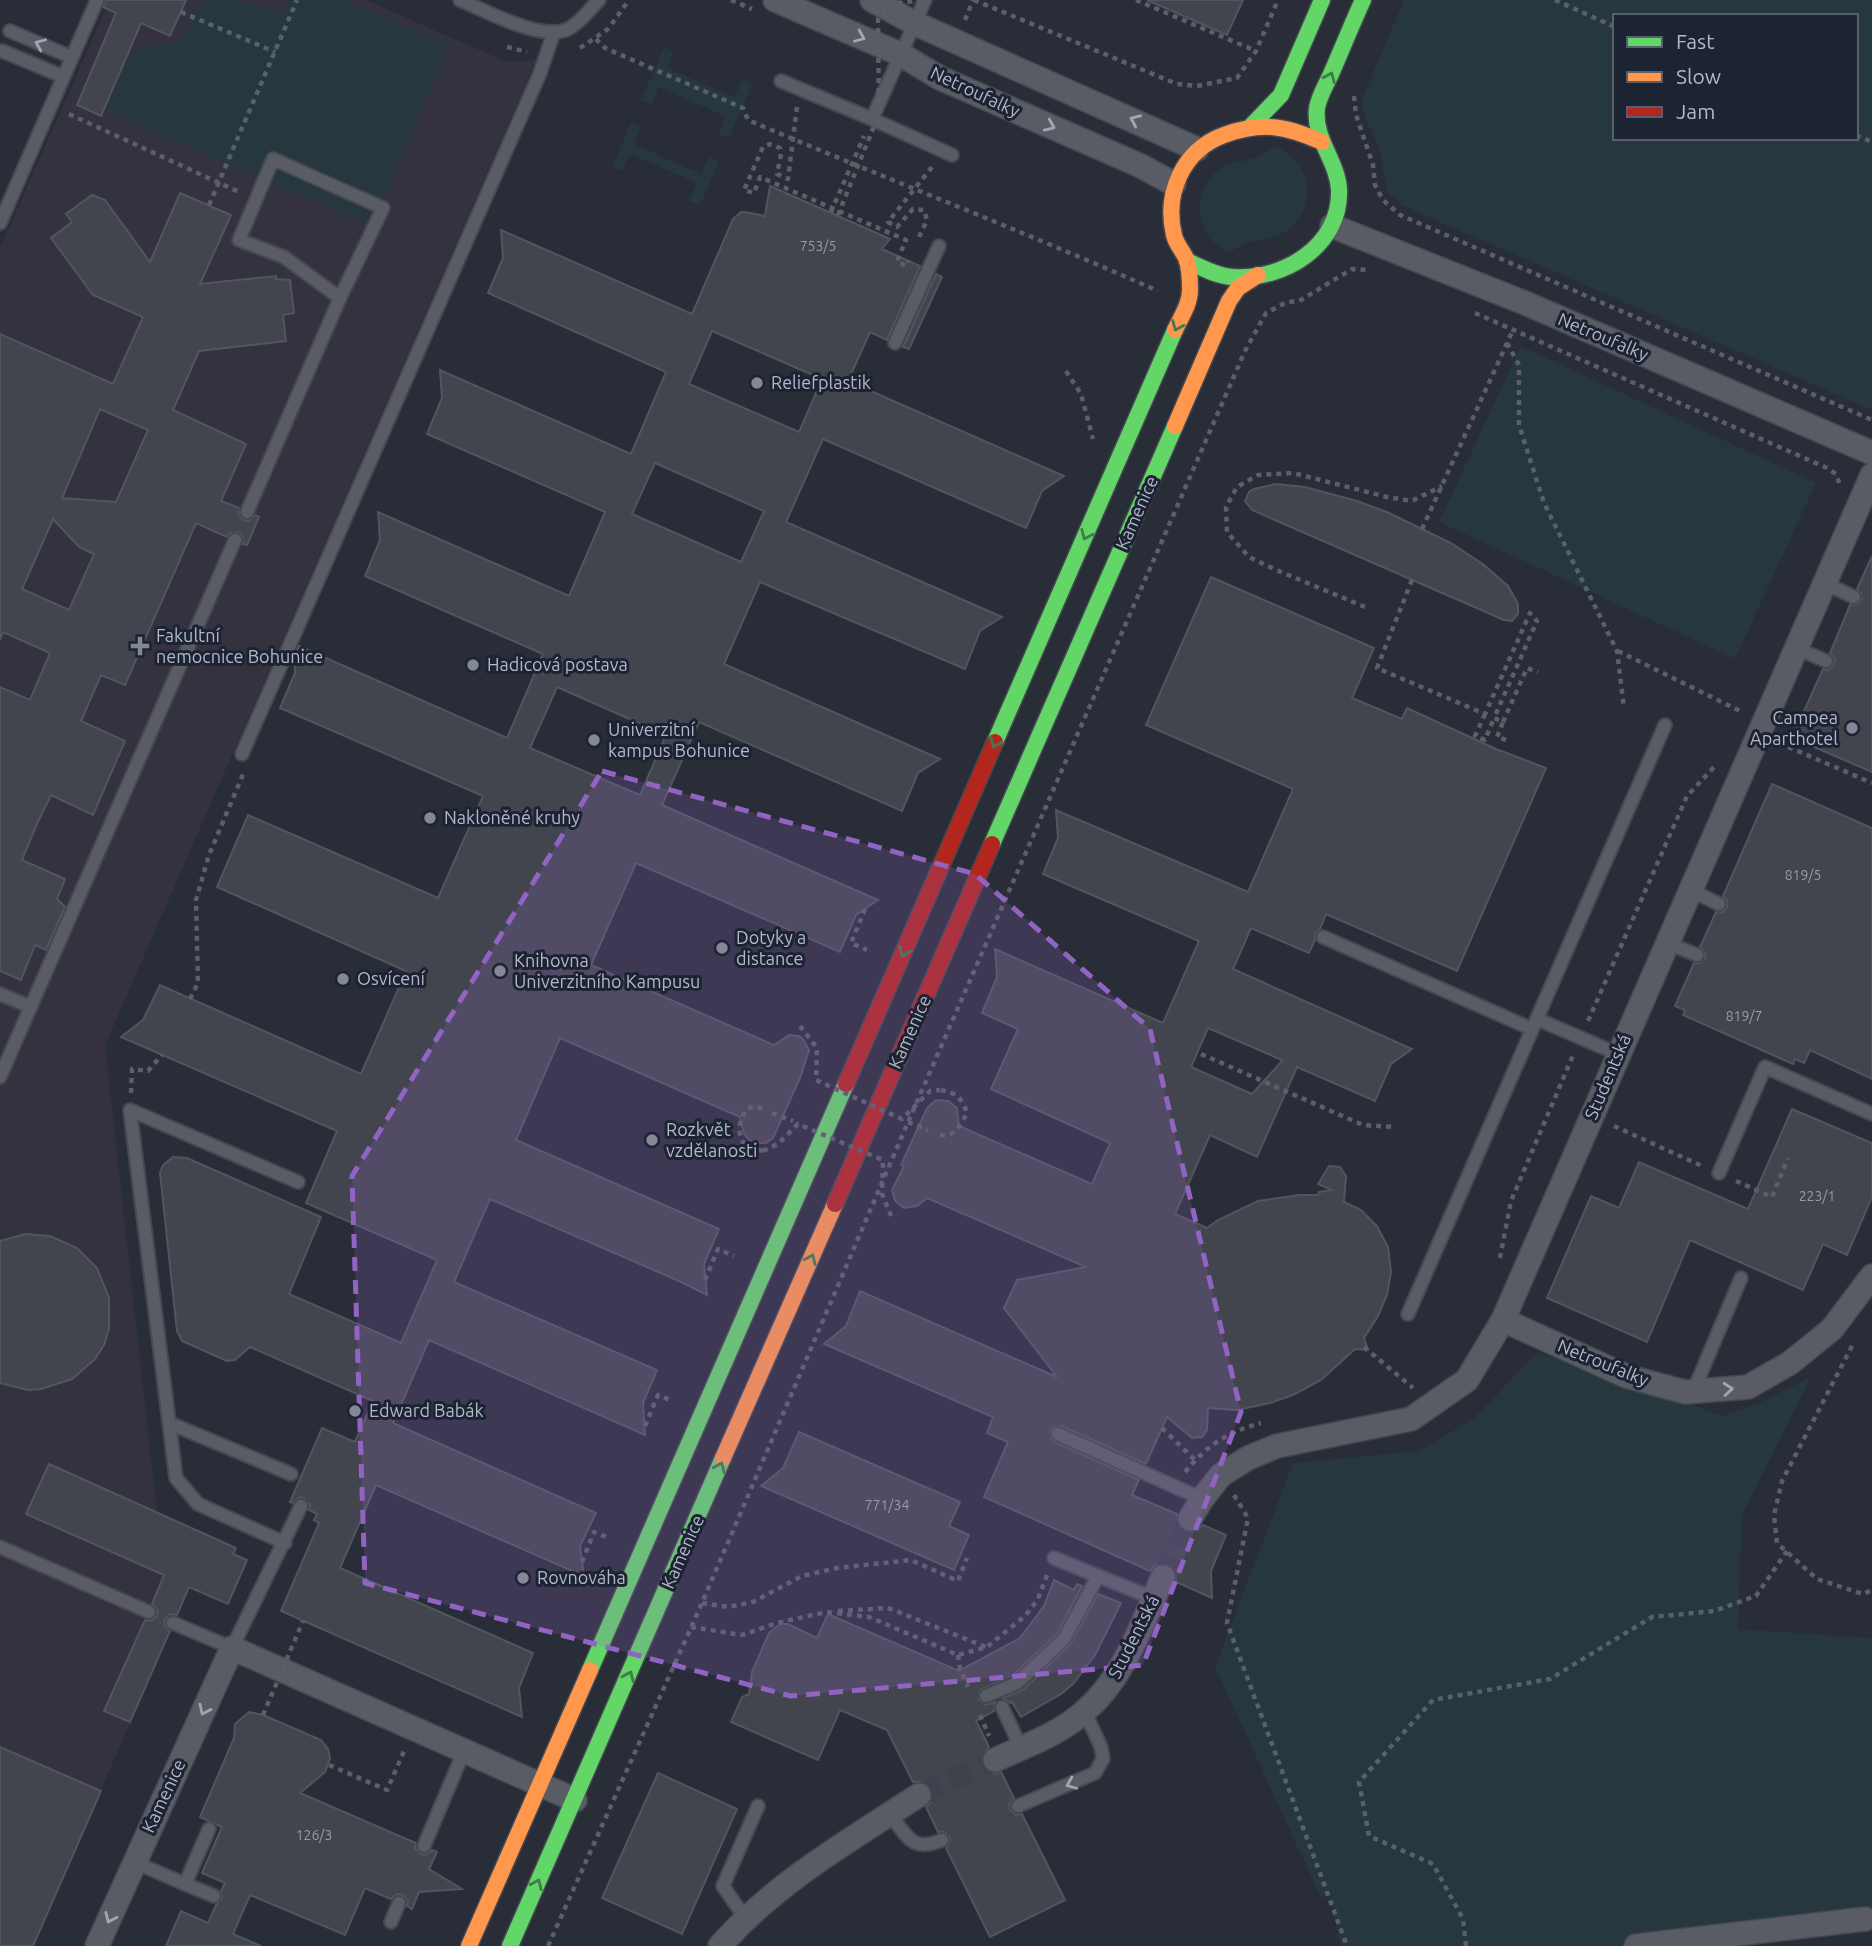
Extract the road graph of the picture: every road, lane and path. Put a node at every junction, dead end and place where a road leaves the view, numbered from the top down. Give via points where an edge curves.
1 (97, 0) edge
2 (297, 0) edge
3 (460, 0) edge
4 (484, 0) edge
5 (599, 0) edge
6 (775, 0) edge
7 (872, 0) edge
8 (923, 0) edge
9 (974, 0) edge
10 (1136, 0) edge
11 (1278, 0) edge
12 (1322, 0) edge
13 (1363, 0) edge
14 (1555, 0) edge
15 (181, 12) dead end
16 (498, 16) junction
17 (914, 23) junction
18 (1613, 26) edge
19 (10, 31) dead end
20 (554, 32) junction
21 (596, 39) dead end
22 (2, 51) dead end
23 (1256, 51) junction
24 (275, 52) junction
25 (900, 54) junction
26 (71, 57) junction
27 (62, 76) junction
28 (781, 80) dead end
29 (799, 89) junction
30 (1354, 93) dead end
31 (50, 107) junction
32 (872, 119) junction
33 (1252, 125) junction
34 (792, 139) junction
35 (1322, 142) junction
36 (1198, 149) junction
37 (948, 153) joint
38 (853, 163) junction
39 (219, 184) junction
40 (1174, 184) junction
41 (915, 189) junction
42 (256, 200) junction
43 (209, 205) dead end
44 (832, 210) junction
45 (838, 215) dead end
46 (0, 223) edge
47 (1332, 226) junction
48 (916, 243) dead end
49 (939, 246) dead end
50 (911, 254) dead end
51 (1187, 261) junction
52 (1377, 270) dead end
53 (1258, 275) junction
54 (340, 298) junction
55 (1154, 300) dead end
56 (1463, 308) dead end
57 (1513, 330) junction
58 (895, 343) dead end
59 (1507, 343) junction
60 (1066, 370) dead end
61 (1872, 421) edge
62 (1093, 439) dead end
63 (1872, 453) edge
64 (1872, 475) edge
65 (1442, 486) junction
66 (1837, 492) dead end
67 (247, 512) dead end
68 (1422, 529) dead end
69 (235, 540) dead end
70 (1412, 580) dead end
71 (1824, 583) junction
72 (1854, 597) dead end
73 (1365, 607) dead end
74 (1796, 648) junction
75 (1617, 651) junction
76 (1826, 661) dead end
77 (1538, 672) dead end
78 (1746, 701) dead end
79 (1624, 708) dead end
80 (1741, 713) dead end
81 (1485, 714) junction
82 (1494, 718) junction
83 (1503, 722) junction
84 (1665, 725) dead end
85 (1770, 732) junction
86 (1506, 740) dead end
87 (242, 754) joint
88 (1719, 762) dead end
89 (1872, 783) edge
90 (1690, 890) junction
91 (1719, 904) dead end
92 (864, 909) dead end
93 (1323, 937) dead end
94 (1667, 943) junction
95 (867, 950) dead end
96 (1697, 956) dead end
97 (0, 994) edge
98 (190, 999) dead end
99 (31, 1007) junction
100 (1534, 1024) junction
101 (1587, 1024) dead end
102 (800, 1026) dead end
103 (1576, 1049) dead end
104 (1201, 1054) dead end
105 (1618, 1054) junction
106 (162, 1055) dead end
107 (131, 1069) dead end
108 (0, 1076) edge
109 (762, 1109) dead end
110 (772, 1113) dead end
111 (1872, 1114) edge
112 (1590, 1118) junction
113 (793, 1121) dead end
114 (908, 1122) junction
115 (1395, 1127) dead end
116 (928, 1130) dead end
117 (940, 1135) dead end
118 (1788, 1158) dead end
119 (1719, 1173) junction
120 (298, 1182) dead end
121 (892, 1218) dead end
122 (734, 1256) dead end
123 (1499, 1262) dead end
124 (1741, 1278) dead end
125 (705, 1280) dead end
126 (1870, 1280) edge
127 (1408, 1314) dead end
128 (1503, 1320) junction
129 (1857, 1336) dead end
130 (1364, 1347) dead end
131 (1693, 1392) junction
132 (670, 1400) dead end
133 (1432, 1404) junction
134 (169, 1423) junction
135 (645, 1426) dead end
136 (1162, 1428) dead end
137 (1058, 1434) dead end
138 (1195, 1460) dead end
139 (291, 1474) dead end
140 (1220, 1475) junction
141 (1202, 1499) junction
142 (300, 1506) dead end
143 (1190, 1519) tunnel mouth
144 (609, 1538) dead end
145 (285, 1543) junction
146 (0, 1547) edge
147 (1787, 1551) junction
148 (967, 1558) dead end
149 (1054, 1558) joint
150 (582, 1563) dead end
151 (1098, 1576) junction
152 (1163, 1577) tunnel mouth
153 (1872, 1590) edge
154 (1153, 1598) junction
155 (702, 1603) junction
156 (149, 1612) dead end
157 (826, 1612) junction
158 (303, 1621) dead end
159 (173, 1623) dead end
160 (691, 1628) junction
161 (987, 1647) junction
162 (232, 1648) junction
163 (958, 1655) junction
164 (966, 1682) dead end
165 (986, 1696) dead end
166 (1002, 1707) dead end
167 (1085, 1712) junction
168 (262, 1715) dead end
169 (980, 1715) dead end
170 (1011, 1726) junction
171 (415, 1728) junction
172 (990, 1746) junction
173 (1021, 1748) junction
174 (464, 1751) junction
175 (329, 1765) dead end
176 (540, 1784) junction
177 (919, 1795) tunnel mouth
178 (575, 1800) junction
179 (758, 1806) dead end
180 (1018, 1807) dead end
181 (890, 1814) junction
182 (209, 1829) dead end
183 (942, 1840) dead end
184 (424, 1846) dead end
185 (134, 1862) junction
186 (185, 1884) junction
187 (214, 1896) dead end
188 (399, 1903) dead end
189 (745, 1918) junction
190 (1865, 1919) dead end
191 (391, 1922) dead end
192 (97, 1946) edge
193 (469, 1946) edge
194 (510, 1946) edge
195 (548, 1946) edge
196 (720, 1946) edge
197 (1347, 1946) edge
198 (1466, 1946) edge
199 (1636, 1946) edge

1 - 26 lane
2 - 24 path
3 - 16 lane
4 - 16 lane
5 - 20 lane via 568,29
6 -> 25 street, Netroufalky
7 - 17 street
8 - 17 lane
8 - 45 path, bridge via 892,4 878,19 879,114
9 - 23 path via 1177,84 1198,86 1237,78
10 - 23 path
11 - 23 path
12 - 33 street via 1281,95
35 -> 13 street, Kamenice via 1317,110
14 - 18 path
15 - 24 path
16 - 20 lane
17 - 25 lane
36 -> 17 street
26 -> 19 lane
20 - 87 lane via 535,86
21 - 34 path via 605,48 743,108 748,120
22 - 27 lane
24 - 39 path
25 - 32 lane
25 -> 40 street, Netroufalky via 940,78
26 - 27 lane
27 - 31 lane
28 - 29 lane
29 - 32 lane
29 - 34 path
30 - 61 path via 1375,186 1400,215
31 - 39 path
31 - 46 lane
32 - 37 lane
32 - 38 path
33 - 35 street via 1287,127
33 - 36 street
34 - 38 path
34 - 44 path via 788,179 777,174 782,154 770,144 763,147 744,190 754,193 760,177
35 - 47 street, Kamenice via 1339,191
36 - 40 street
37 - 41 path
38 - 41 path
38 - 44 path
39 - 42 path
39 - 43 path
40 - 51 street via 1171,225
41 - 48 path via 888,222 897,227 913,209 924,210 927,220
41 - 55 path via 1160,288
42 - 54 lane via 239,240 284,257
42 - 54 lane via 273,159 383,208
44 - 50 path via 906,240 897,261 906,266
47 - 53 street, Kamenice via 1309,256
47 - 63 street, Netroufalky via 1525,303
49 - 58 lane
51 - 53 street, Kamenice via 1233,277
51 -> 176 street via 1190,294 1179,322
52 - 114 path via 1352,270 1301,300 1266,313 1245,351
178 -> 53 street, Kamenice via 1229,301 1238,288
54 - 67 lane
56 - 57 path
57 - 59 path
57 - 66 path via 1827,468 1836,474
59 - 65 path
59 - 75 path via 1520,365 1519,425 1544,503
60 - 62 path via 1082,394
64 - 71 street, Studentská
65 - 68 path
65 - 73 path via 1412,501 1293,473 1258,475 1237,487 1226,507 1227,532 1250,556
69 - 99 lane
70 - 81 path via 1377,668
71 - 72 lane
71 - 74 street, Studentská
74 - 76 lane
74 - 85 street, Studentská
75 - 79 path
75 - 85 path
77 - 83 path via 1527,668
78 - 80 path
81 - 82 path via 1475,736 1485,740
81 - 82 path via 1530,613 1537,621
82 - 83 path
83 - 86 path via 1497,737
84 - 100 lane
85 - 89 path
85 - 90 street, Studentská
87 - 98 path via 244,772 209,855 196,900 198,982
88 - 101 path via 1687,796
90 - 91 lane
90 - 94 street, Studentská
92 - 95 path via 851,943
93 - 100 lane
94 - 96 lane
94 - 105 street, Studentská
97 - 99 lane
99 - 108 lane
100 - 105 lane
100 - 127 lane
102 - 117 path, bridge via 817,1048 816,1080 902,1119 930,1091 950,1091 962,1099 967,1114 959,1129
103 - 123 path via 1511,1202
104 - 115 path via 1363,1125
105 - 112 street, Studentská
106 - 107 path via 148,1071
109 - 121 path, bridge via 746,1109 738,1124 745,1146 763,1152 798,1124 883,1160 882,1194
110 - 113 path
111 - 119 lane via 1765,1067
112 - 119 path
112 - 128 street, Studentská
114 - 116 path
114 - 155 path
118 - 119 path via 1772,1197
120 - 134 lane via 131,1110
122 - 125 path via 718,1249
124 - 131 lane
131 -> 126 street, Netroufalky via 1748,1387 1790,1363 1832,1329
128 - 131 street, Netroufalky via 1626,1376
128 - 133 street, Studentská via 1467,1380
129 - 147 path via 1782,1481 1774,1515 1777,1543
130 - 133 path
132 - 135 path via 658,1395
133 - 140 street, Studentská via 1411,1419 1277,1446
134 - 139 lane
134 - 145 lane via 176,1478 198,1504
136 - 138 path
137 - 141 lane
140 - 141 street, Studentská
140 - 197 path via 1248,1518 1227,1623
141 - 143 street, Studentská
142 - 145 lane
144 - 150 path via 594,1532
145 - 162 lane
146 - 156 lane
147 - 153 path via 1817,1579 1863,1594
147 - 198 path via 1756,1596 1714,1611 1651,1617 1550,1679 1433,1700 1359,1782 1369,1836 1433,1864 1463,1919
148 - 155 path via 958,1581 911,1560 802,1576 753,1602 728,1607
149 - 151 lane
149 - 161 path via 1026,1616
151 - 154 lane
151 - 165 lane via 1064,1639 1017,1683
152 - 154 street, Studentská
154 - 167 street, Studentská via 1114,1680
155 - 160 path
157 - 160 path via 742,1635
157 - 161 path via 888,1608
157 - 163 path via 869,1617
158 - 168 path, bridge
159 - 162 lane
160 - 195 path
161 - 163 path
162 - 171 street
162 -> 185 street, Kamenice
163 - 164 path
166 - 170 lane
167 - 173 street, Studentská
167 -> 180 lane via 1103,1759 1095,1773
169 - 172 path
170 - 172 path
170 - 173 lane
171 - 174 street
171 - 175 path via 387,1790
172 - 173 street, Studentská
174 - 176 street
174 - 184 lane
176 - 178 street
176 - 193 street
177 - 181 street
194 -> 178 street, Kamenice
179 - 189 lane via 723,1886
181 - 183 lane via 919,1845
181 - 189 street via 820,1859
182 - 186 lane
185 - 186 lane
185 -> 192 street, Kamenice
186 - 187 lane
188 - 191 lane
189 - 196 street
190 - 199 street

